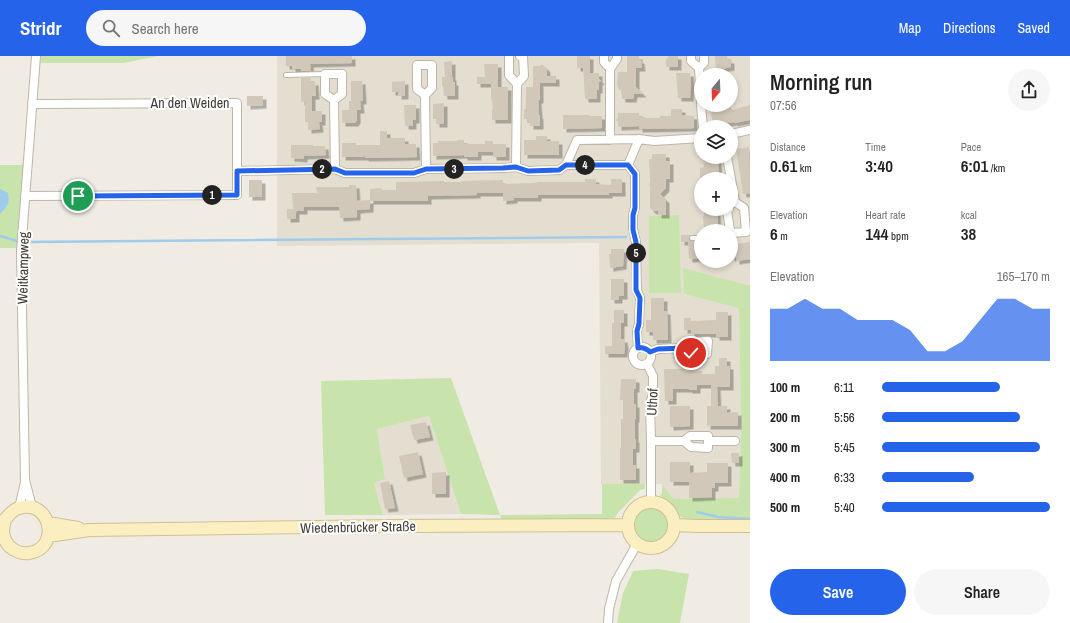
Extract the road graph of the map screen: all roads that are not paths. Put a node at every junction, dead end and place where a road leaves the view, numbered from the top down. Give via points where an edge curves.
1 (36, 56) edge
2 (509, 56) edge
3 (520, 56) edge
4 (523, 56) edge
5 (604, 56) edge
6 (617, 56) edge
7 (691, 56) edge
8 (704, 56) edge
9 (699, 68) joint
10 (610, 69) junction
11 (325, 74) junction
12 (286, 75) dead end
13 (517, 84) junction
14 (425, 95) dead end
15 (334, 100) junction
16 (32, 104) junction
17 (750, 130) edge
18 (738, 133) edge
19 (639, 139) junction
20 (694, 139) edge
21 (610, 140) junction
22 (566, 165) junction
23 (628, 165) junction
24 (516, 167) junction
25 (335, 169) junction
26 (426, 169) junction
27 (237, 171) junction
28 (25, 196) junction
29 (738, 206) edge
30 (748, 232) edge
31 (638, 348) junction
32 (686, 348) dead end
33 (650, 352) junction
34 (647, 364) junction
35 (651, 441) junction
36 (735, 441) dead end
37 (25, 480) junction
38 (651, 502) junction
39 (19, 508) junction
40 (32, 508) junction
41 (2, 521) edge
42 (48, 523) junction
43 (627, 525) junction
44 (674, 525) junction
45 (750, 526) edge
46 (89, 530) junction
47 (2, 536) edge
48 (48, 536) junction
49 (637, 544) junction
50 (608, 623) edge

1 - 16 street, Weitkampweg
2 - 13 street via 509,75
3 - 4 street
4 - 13 street via 524,76
5 - 10 street via 604,62
6 - 10 street
7 - 9 street via 691,61
8 - 9 street via 704,63
10 - 21 street
11 - 12 lane
11 - 15 street via 325,94
11 - 15 street via 342,74 342,94
13 - 24 street
14 - 26 street
15 - 25 street
16 - 27 street, An den Weiden via 237,103
16 - 28 street, Weitkampweg
17 - 18 street
19 - 20 street via 662,141
19 - 21 street
19 - 23 street
21 - 22 street via 577,140
22 - 23 street
22 - 24 street via 559,170 528,171
23 - 31 street via 635,174 633,230 636,242 636,290 640,298
24 - 26 street
25 - 26 street via 345,173 414,173
25 - 27 street
27 - 28 street, An den Weiden via 237,195
28 - 37 street, Weitkampweg via 22,242
29 - 30 street via 744,208
31 - 33 street
31 - 34 street via 633,355 636,363
32 - 33 street via 658,349
33 - 34 street
34 - 35 street, Uthof via 653,376 650,404
35 - 36 street via 684,441 691,447 708,448 708,441
35 - 38 street, Uthof
37 - 39 street
37 - 40 street
38 - 43 street via 634,509
38 - 44 street via 660,504 669,511
39 - 40 street
39 - 41 street
40 - 42 street via 40,512
41 - 47 street
42 - 46 street
42 - 48 street
43 - 46 street, Wiedenbrücker Straße
43 - 49 street via 629,534
44 - 45 street
44 - 49 street via 670,538 663,545 646,548
46 - 48 street
47 - 48 street via 11,548 25,553 40,549
49 - 50 street via 616,581

